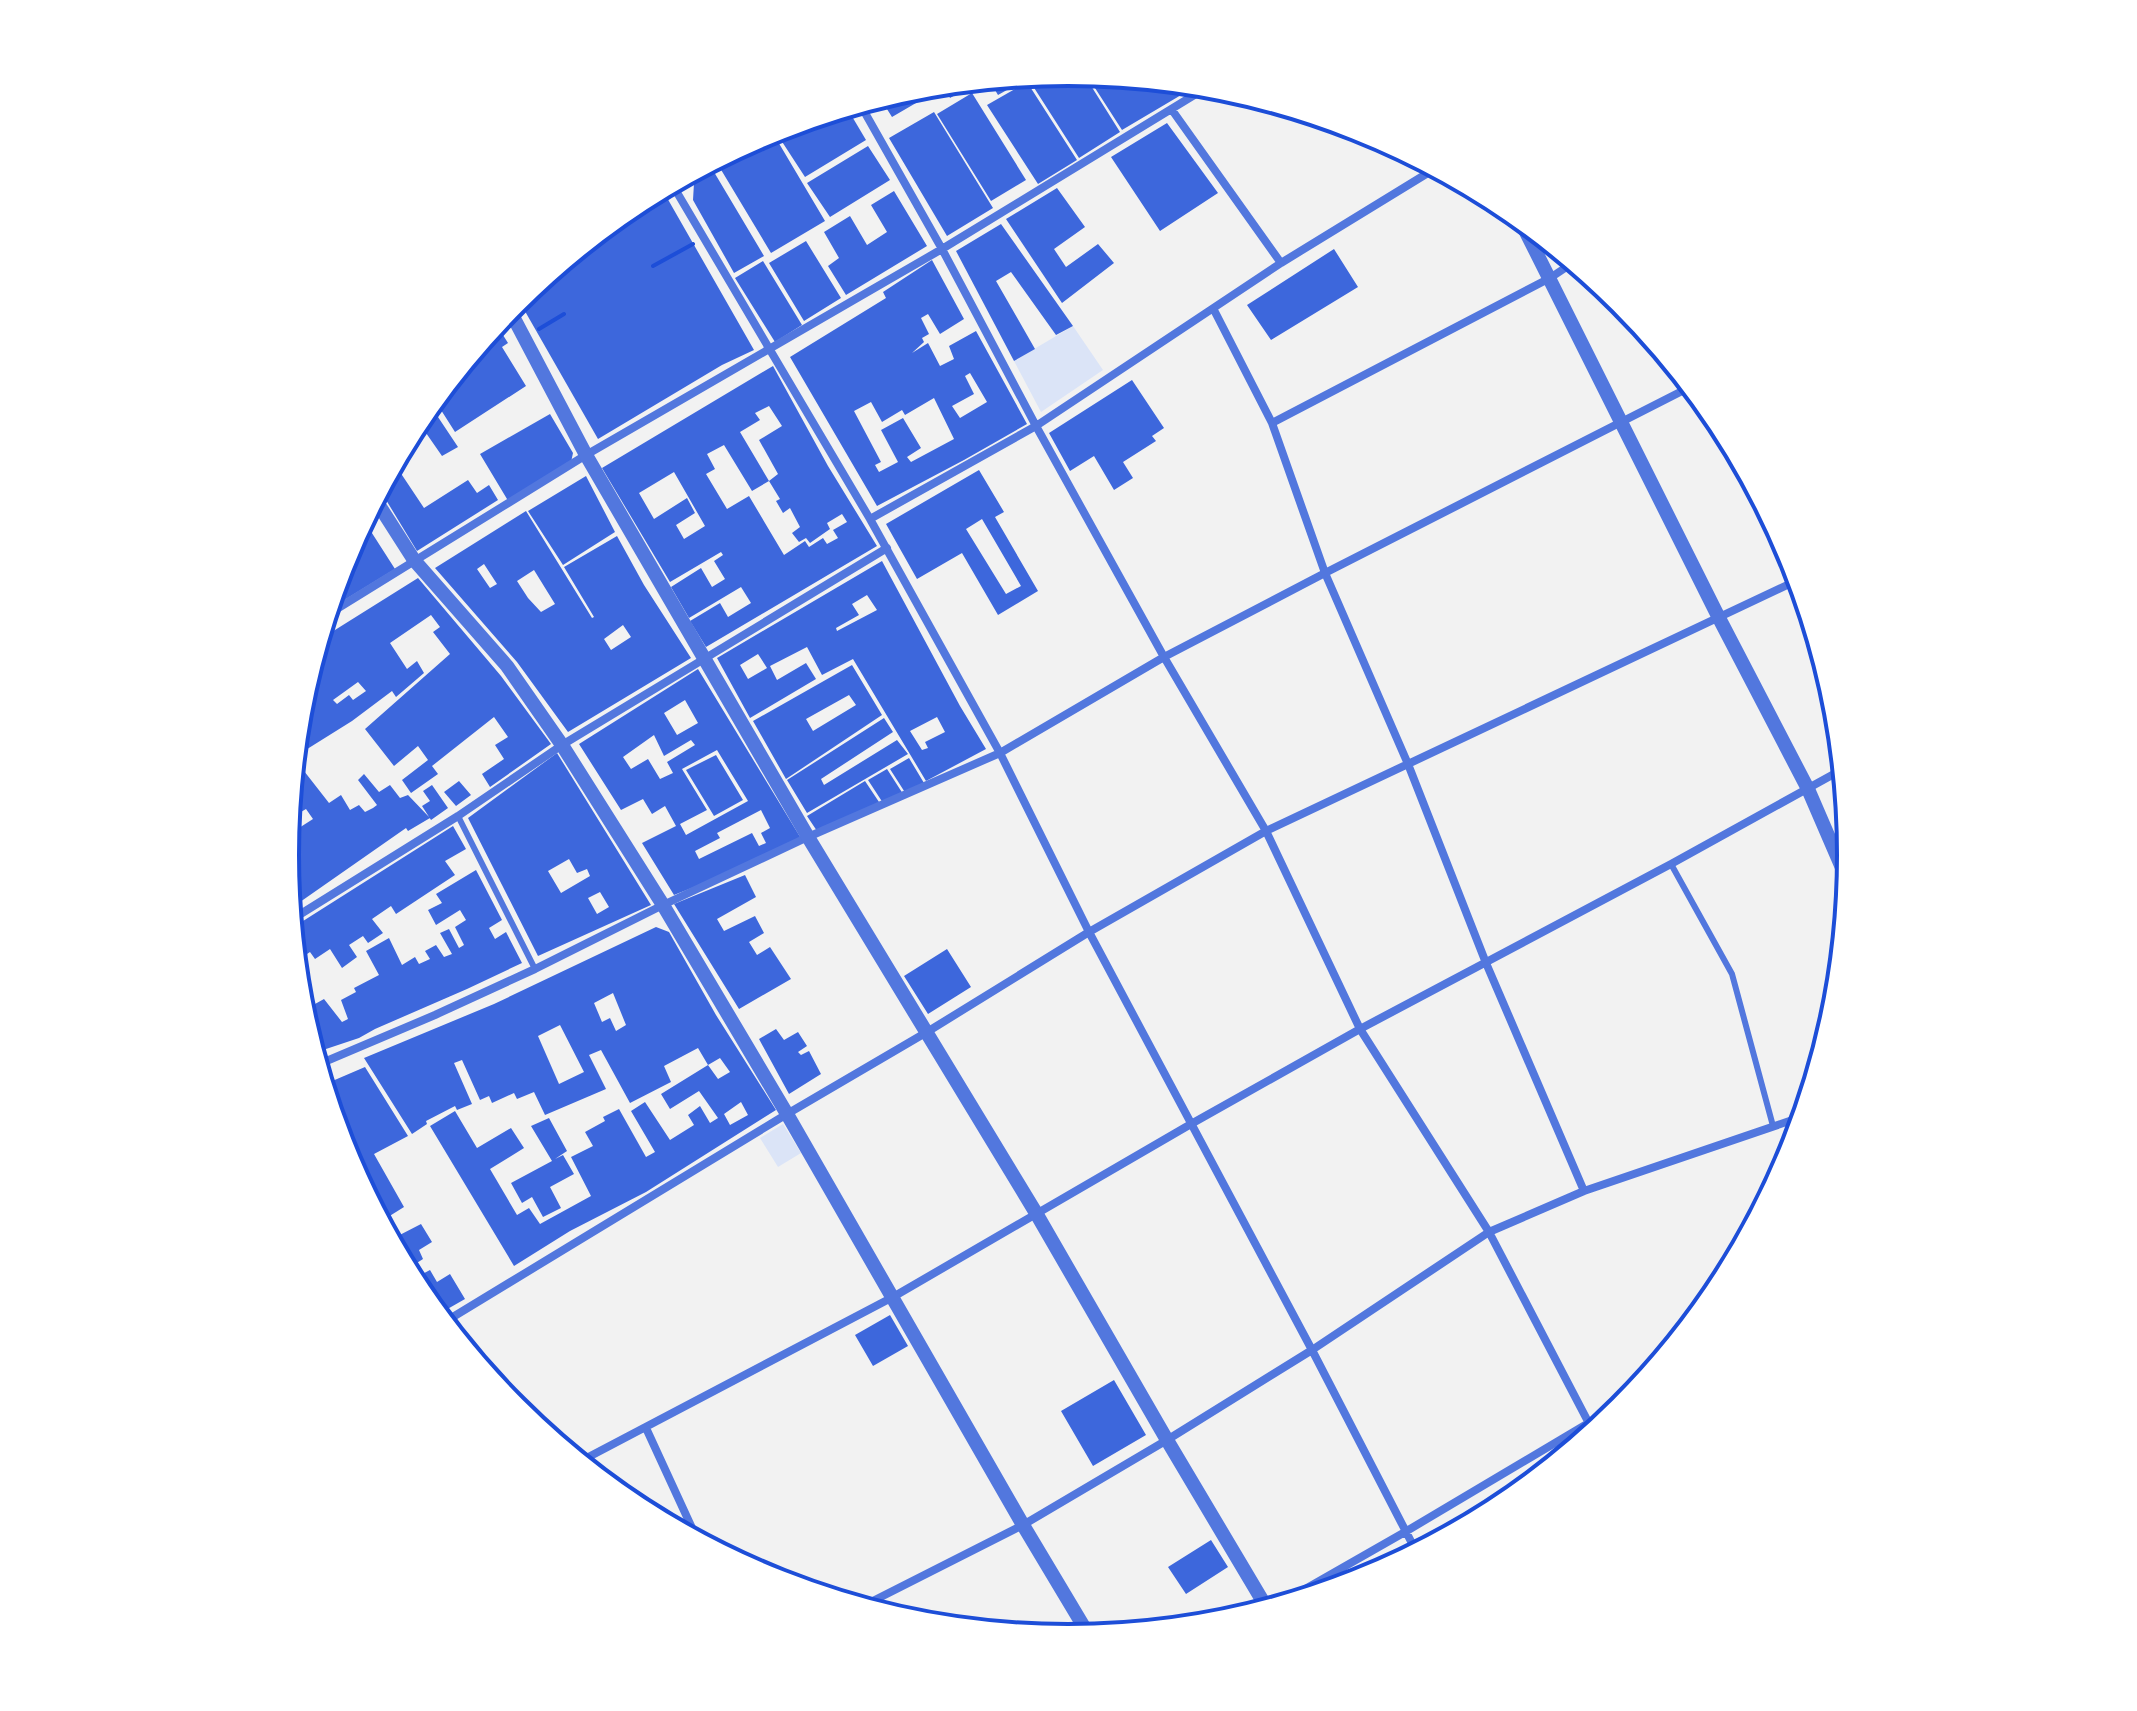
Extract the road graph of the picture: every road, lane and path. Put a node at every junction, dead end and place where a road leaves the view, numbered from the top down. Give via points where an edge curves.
1 (1192, 97) edge
2 (1172, 110) junction
3 (865, 113) edge
4 (1426, 174) edge
5 (677, 194) edge
6 (1531, 241) edge
7 (693, 244) dead end
8 (942, 249) junction
9 (1281, 263) junction
10 (653, 266) dead end
11 (1565, 268) edge
12 (1550, 278) junction
13 (1214, 310) junction
14 (564, 314) dead end
15 (515, 321) edge
16 (536, 330) dead end
17 (769, 349) junction
18 (1682, 391) edge
19 (1272, 423) junction
20 (1622, 423) junction
21 (1036, 426) junction
22 (586, 455) junction
23 (381, 509) edge
24 (870, 519) junction
25 (887, 548) junction
26 (414, 560) junction
27 (1325, 573) junction
28 (1788, 585) edge
29 (341, 606) edge
30 (1719, 618) junction
31 (704, 657) junction
32 (1164, 657) junction
33 (562, 745) junction
34 (1000, 753) junction
35 (1408, 764) junction
36 (1833, 775) edge
37 (1808, 789) junction
38 (458, 816) junction
39 (1266, 831) junction
40 (808, 837) junction
41 (1838, 858) edge
42 (1671, 864) junction
43 (663, 905) junction
44 (302, 913) edge
45 (1089, 932) junction
46 (1486, 963) junction
47 (535, 969) junction
48 (1360, 1029) junction
49 (927, 1032) junction
50 (327, 1061) edge
51 (787, 1114) junction
52 (1790, 1120) edge
53 (1191, 1124) junction
54 (1773, 1126) junction
55 (1584, 1191) junction
56 (1036, 1213) junction
57 (1489, 1232) junction
58 (893, 1297) junction
59 (453, 1317) edge
60 (1312, 1350) junction
61 (1591, 1420) edge
62 (1588, 1422) junction
63 (646, 1428) junction
64 (1167, 1440) junction
65 (589, 1457) edge
66 (1023, 1525) junction
67 (691, 1526) edge
68 (1405, 1532) junction
69 (1412, 1544) edge
70 (1310, 1586) edge
71 (874, 1600) edge
72 (1264, 1600) edge
73 (1082, 1624) edge

1 - 2 street
2 - 8 street
2 - 9 street
3 - 8 street
4 - 9 street
5 - 17 street
6 - 12 street
7 - 10 path
8 - 17 street
8 - 21 street
9 - 13 street
11 - 12 street
12 - 19 street
12 - 20 street
13 - 19 street
13 - 21 street
14 - 16 path
15 - 22 street
17 - 22 street
17 - 24 street
18 - 20 street
19 - 27 street
20 - 27 street
20 - 30 street
21 - 24 street
21 - 32 street
22 - 26 street
22 - 31 street
23 - 26 street
24 - 25 street
25 - 31 street
25 - 34 street
26 - 29 street
26 - 33 street via 507,666
27 - 32 street
27 - 35 street
28 - 30 street
30 - 35 street
30 - 37 street
31 - 33 street
31 - 40 street
32 - 34 street
32 - 39 street
33 - 38 street
33 - 43 street
34 - 40 street
34 - 45 street
35 - 39 street
35 - 46 street
36 - 37 street
37 - 41 street
37 - 42 street
38 - 44 street
38 - 47 lane
39 - 45 street
39 - 48 street
40 - 43 street
40 - 49 street
42 - 46 street
42 - 54 lane via 1732,974
43 - 47 street
43 - 51 street
45 - 49 street
45 - 53 street
46 - 48 street
46 - 55 street
47 - 50 street
48 - 53 street
48 - 57 street
49 - 51 street
49 - 56 street
51 - 58 street
51 - 59 street
52 - 54 street
53 - 56 street
53 - 60 street
54 - 55 street
55 - 57 street
56 - 58 street
56 - 64 street
57 - 60 street
57 - 62 street
58 - 63 street
58 - 66 street
60 - 64 street
60 - 68 street
61 - 62 street
62 - 68 street
63 - 65 street
63 - 67 street
64 - 66 street
64 - 72 street
66 - 71 street
66 - 73 street
68 - 69 street
68 - 70 street

